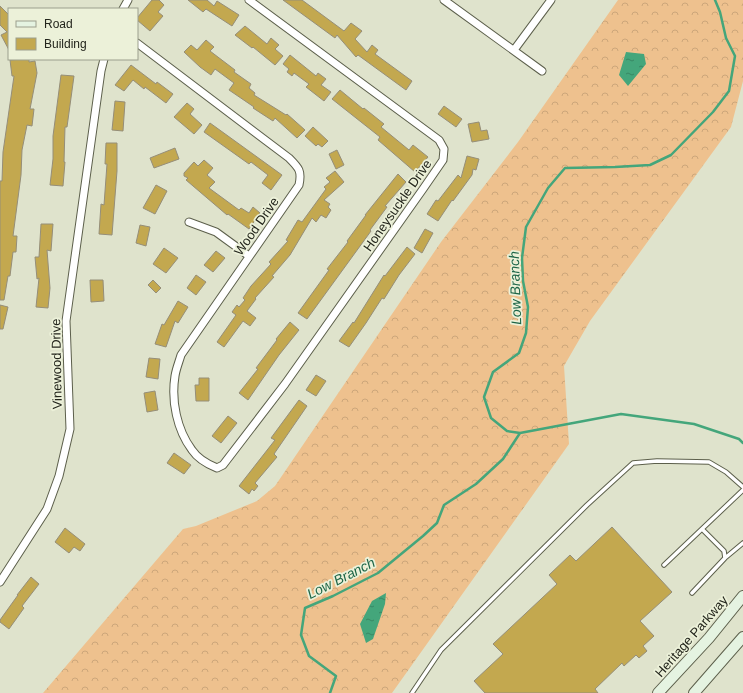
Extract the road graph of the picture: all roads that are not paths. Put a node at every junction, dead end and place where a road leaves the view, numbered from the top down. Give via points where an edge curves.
1 (249, 0) edge
2 (444, 0) edge
3 (550, 0) edge
4 (138, 44) edge
5 (514, 50) junction
6 (104, 60) edge
7 (542, 71) dead end
8 (189, 222) dead end
9 (249, 256) junction
10 (217, 468) joint
11 (743, 487) edge
12 (743, 490) edge
13 (702, 529) junction
14 (743, 543) edge
15 (725, 558) junction
16 (664, 565) dead end
17 (1, 578) edge
18 (692, 593) dead end
19 (743, 596) edge
20 (743, 637) edge
21 (697, 692) edge
22 (412, 693) edge
23 (658, 693) edge

1 - 10 street, Honeysuckle Drive via 439,140 444,149 443,160 424,189 308,353 223,465
2 - 5 street
3 - 5 street
4 - 9 street, Wood Drive via 298,167 301,175 299,185
5 - 7 street
6 - 17 street, Vinewood Drive via 66,321 70,429 59,476 47,509
8 - 9 street via 216,232
9 - 10 street, Wood Drive via 181,355 175,376 174,405 183,434 192,451 206,464
11 - 22 lane via 726,472 709,462 633,463 587,505 441,650
12 - 13 lane
13 - 15 lane via 724,551
13 - 16 lane
14 - 15 lane
15 - 18 lane
19 - 23 main road, Heritage Parkway via 681,670
20 - 21 main road

